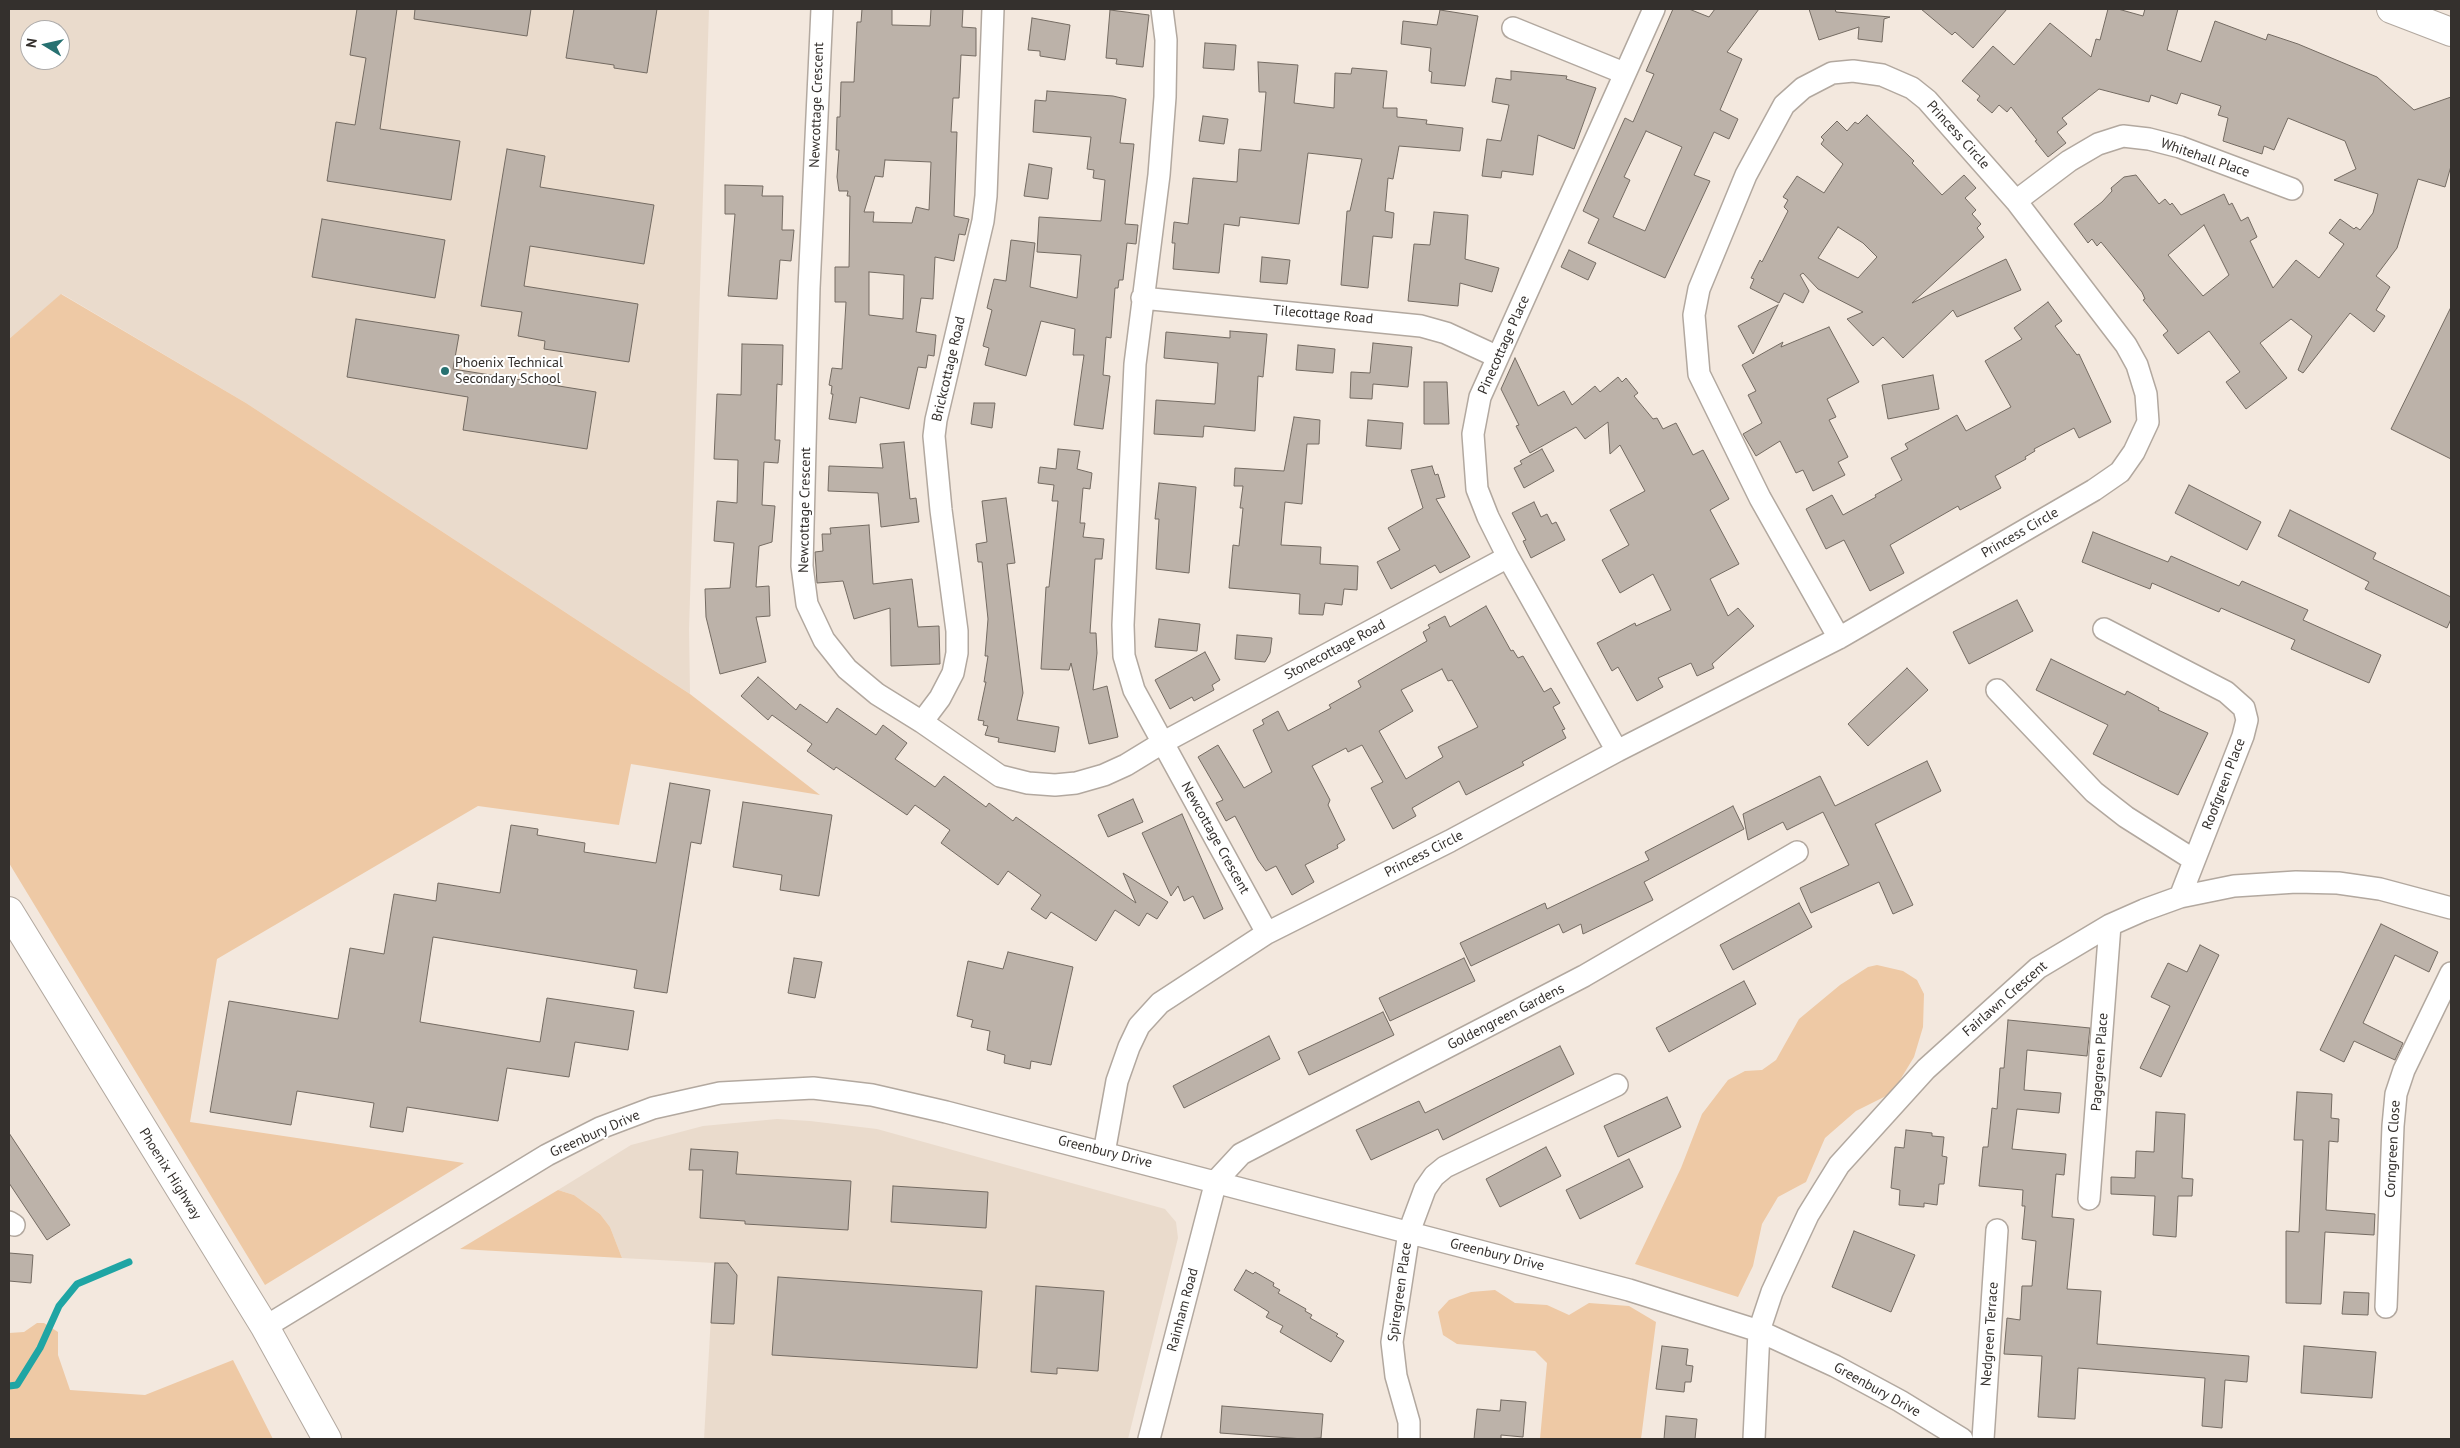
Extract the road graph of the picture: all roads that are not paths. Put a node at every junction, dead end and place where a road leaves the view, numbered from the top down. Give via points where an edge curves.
1 (822, 9) edge
2 (992, 9) edge
3 (1162, 9) edge
4 (1654, 9) edge
5 (2391, 9) edge
6 (1513, 28) dead end
7 (2451, 32) edge
8 (1624, 73) junction
9 (2292, 189) dead end
10 (2016, 201) junction
11 (1142, 298) junction
12 (1498, 357) junction
13 (1508, 557) junction
14 (2104, 629) dead end
15 (1839, 638) junction
16 (1997, 690) dead end
17 (922, 722) junction
18 (1162, 743) junction
19 (1617, 751) junction
20 (1797, 852) dead end
21 (2194, 860) junction
22 (2180, 897) junction
23 (2451, 908) edge
24 (9, 911) edge
25 (2110, 925) junction
26 (1267, 933) junction
27 (2451, 973) edge
28 (1617, 1085) dead end
29 (1104, 1153) junction
30 (1216, 1181) junction
31 (2089, 1199) dead end
32 (1997, 1230) dead end
33 (1409, 1232) junction
34 (2386, 1307) dead end
35 (265, 1327) junction
36 (1759, 1331) junction
37 (327, 1439) edge
38 (1149, 1439) edge
39 (1409, 1439) edge
40 (1754, 1439) edge
41 (1962, 1439) edge
42 (1983, 1439) edge

1 - 17 street, Newcottage Crescent via 809,288 802,556 807,604 824,640 847,669 876,694
2 - 17 street, Brickcottage Road via 983,221 934,436 957,653 953,673
3 - 11 street, Newcottage Crescent via 1166,40 1160,175
4 - 8 street, Pinecottage Place
5 - 7 main road
6 - 8 street
8 - 12 street, Pinecottage Place
9 - 10 street, Whitehall Place via 2180,147 2123,136 2098,144 2069,161
10 - 15 street, Princess Circle via 2126,345 2137,365 2146,394 2148,422 2120,472
10 - 15 street, Princess Circle via 1927,100 1912,88 1882,75 1853,71 1832,73 1803,88 1784,105 1746,175 1699,289 1694,315 1699,374 1760,498
11 - 12 street, Tilecottage Road via 1414,325 1446,333
11 - 18 street, Newcottage Crescent via 1135,364 1124,656 1134,690
12 - 13 street, Pinecottage Place via 1480,398 1473,434 1474,461 1478,489
13 - 18 street, Stonecottage Road
13 - 19 street, Pinecottage Place
14 - 21 street, Roofgreen Place via 2226,692 2244,708 2247,720 2243,736
15 - 19 street, Princess Circle
16 - 21 street via 2094,792 2126,817
17 - 18 street, Newcottage Crescent via 1000,776 1028,783 1055,785 1104,776
18 - 26 street, Newcottage Crescent
19 - 26 street, Princess Circle via 1450,841
20 - 30 street, Goldengreen Gardens via 1584,976 1256,1146 1242,1154
21 - 22 street, Roofgreen Place
22 - 23 street, Fairlawn Crescent via 2234,886 2338,883 2380,889
22 - 25 street, Fairlawn Crescent
24 - 35 main road, Phoenix Highway
25 - 31 street, Pagegreen Place
25 - 36 street, Fairlawn Crescent via 2038,968 1993,1006 1926,1069 1839,1165 1788,1254
26 - 29 street, Princess Circle via 1160,1003 1139,1026 1117,1081
27 - 34 street, Corngreen Close via 2404,1070 2396,1094
28 - 33 street, Spiregreen Place via 1445,1167 1425,1189
29 - 30 street, Greenbury Drive
29 - 35 street, Greenbury Drive via 872,1095 789,1088 720,1093 653,1108 600,1128 547,1155
30 - 33 street, Greenbury Drive
30 - 38 street, Rainham Road
32 - 42 street, Nedgreen Terrace
33 - 36 street, Greenbury Drive via 1629,1290
33 - 39 street, Spiregreen Place via 1392,1342 1396,1376 1409,1422
35 - 37 main road, Phoenix Highway
36 - 40 street, Fairlawn Crescent
36 - 41 street, Greenbury Drive via 1892,1396

